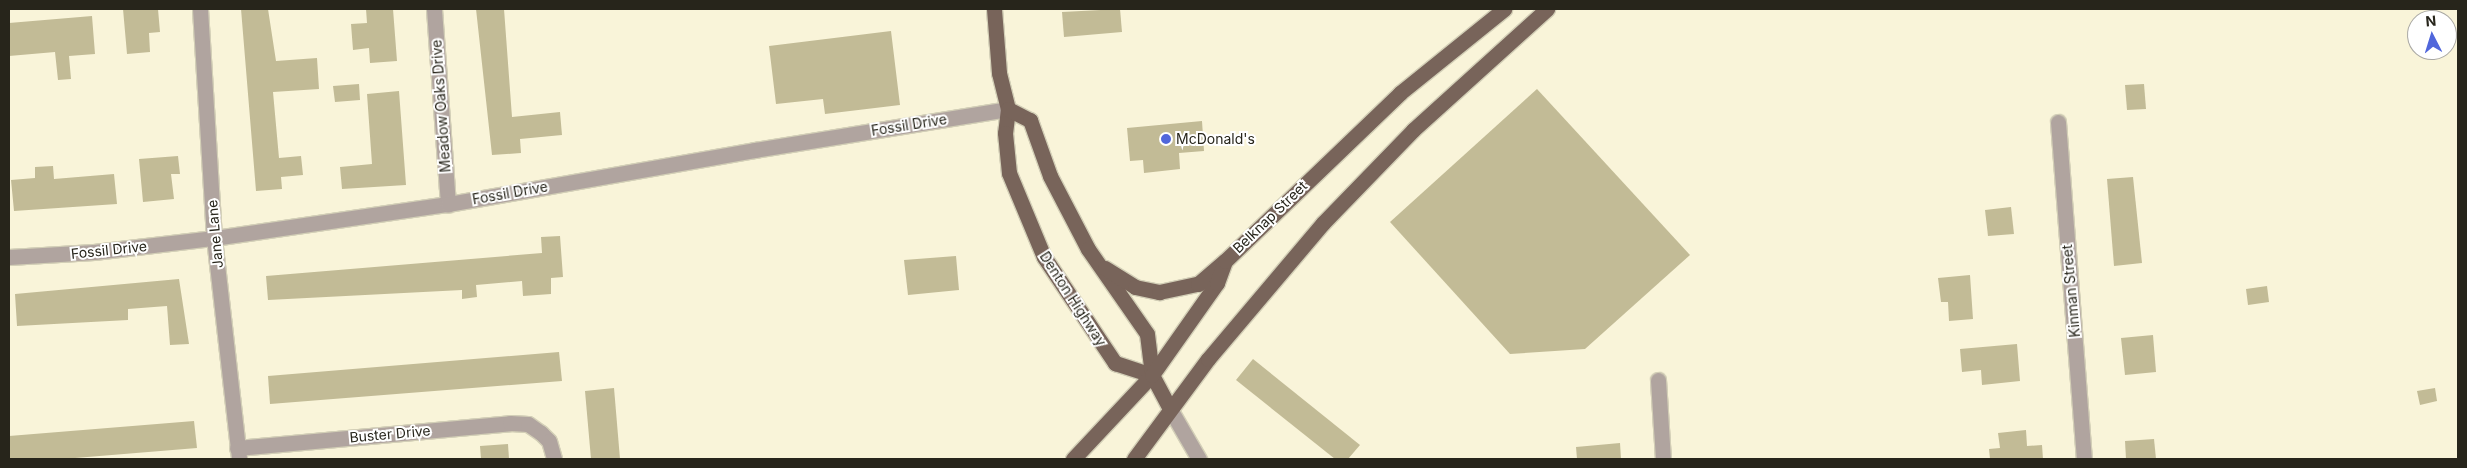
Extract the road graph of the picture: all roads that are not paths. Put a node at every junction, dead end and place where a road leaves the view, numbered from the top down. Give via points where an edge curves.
1 (200, 9) edge
2 (434, 9) edge
3 (994, 9) edge
4 (1504, 9) edge
5 (1546, 9) edge
6 (1008, 109) junction
7 (2058, 122) dead end
8 (448, 204) junction
9 (214, 238) junction
10 (9, 257) edge
11 (1225, 260) junction
12 (1099, 265) junction
13 (1152, 374) junction
14 (1658, 380) dead end
15 (1170, 409) junction
16 (264, 450) edge
17 (238, 454) edge
18 (554, 459) edge
19 (1073, 459) edge
20 (1134, 459) edge
21 (1198, 459) edge
22 (1663, 459) edge
23 (2084, 459) edge

1 - 9 street, Jane Lane
2 - 8 street, Meadow Oaks Drive
3 - 6 main road, Denton Highway via 999,73
4 - 11 main road, Belknap Street via 1400,93
5 - 15 main road via 1413,130 1323,223
6 - 8 street, Fossil Drive
6 - 12 main road via 1030,120 1050,176
6 - 13 main road, Denton Highway via 1005,133 1009,173 1044,257 1115,363
7 - 23 street, Kinman Street
8 - 9 street, Fossil Drive
9 - 10 street, Fossil Drive via 94,252
9 - 17 street, Jane Lane
11 - 12 main road via 1198,284 1159,292 1135,287
11 - 13 main road, Belknap Street via 1217,283
12 - 13 main road via 1147,334
13 - 15 main road
13 - 19 main road, Belknap Street
14 - 22 street
15 - 20 main road
15 - 21 street
16 - 17 street, Buster Drive
16 - 18 street, Buster Drive via 510,423 528,424 541,432 549,441

